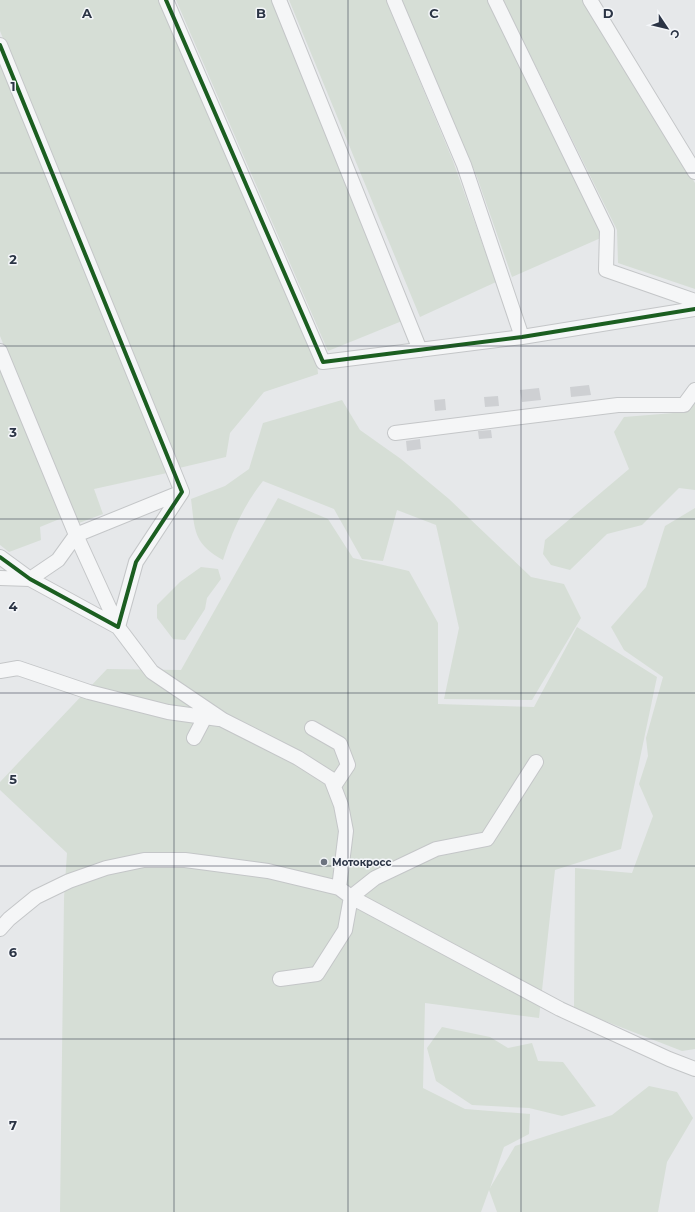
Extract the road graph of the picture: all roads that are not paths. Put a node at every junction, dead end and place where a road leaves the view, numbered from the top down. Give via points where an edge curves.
1 (166, 0) edge
2 (279, 0) edge
3 (394, 0) edge
4 (495, 0) edge
5 (590, 0) edge
6 (0, 45) edge
7 (695, 172) edge
8 (695, 301) edge
9 (695, 309) edge
10 (522, 337) junction
11 (420, 350) junction
12 (0, 351) edge
13 (695, 390) edge
14 (395, 433) dead end
15 (182, 492) junction
16 (76, 535) junction
17 (0, 558) edge
18 (0, 578) edge
19 (30, 579) junction
20 (118, 627) junction
21 (0, 671) edge
22 (205, 717) junction
23 (223, 720) junction
24 (312, 728) dead end
25 (194, 738) dead end
26 (536, 762) dead end
27 (334, 786) junction
28 (339, 888) junction
29 (351, 897) junction
30 (0, 929) edge
31 (280, 979) dead end
32 (695, 1069) edge

1 - 11 street via 323,362
2 - 11 street
3 - 10 street via 464,165
4 - 8 street via 608,230 606,270
5 - 7 street
6 - 15 street
9 - 10 street
10 - 11 street
12 - 16 street
13 - 14 street via 684,405 618,405
15 - 16 street
15 - 20 street via 136,562
16 - 19 street via 58,560
16 - 20 street
17 - 19 street
18 - 19 street
19 - 20 street
20 - 23 street via 152,672
21 - 22 street via 18,668 89,692 168,712
22 - 23 street
22 - 25 street
23 - 27 street via 298,758 331,779
24 - 27 street via 340,744 348,765
26 - 29 street via 487,839 436,849 375,878
27 - 28 street via 346,831
28 - 29 street
28 - 30 street via 268,871 185,860 144,860 106,868 69,881 36,897
29 - 31 street via 345,930 317,974
29 - 32 street via 560,1009

